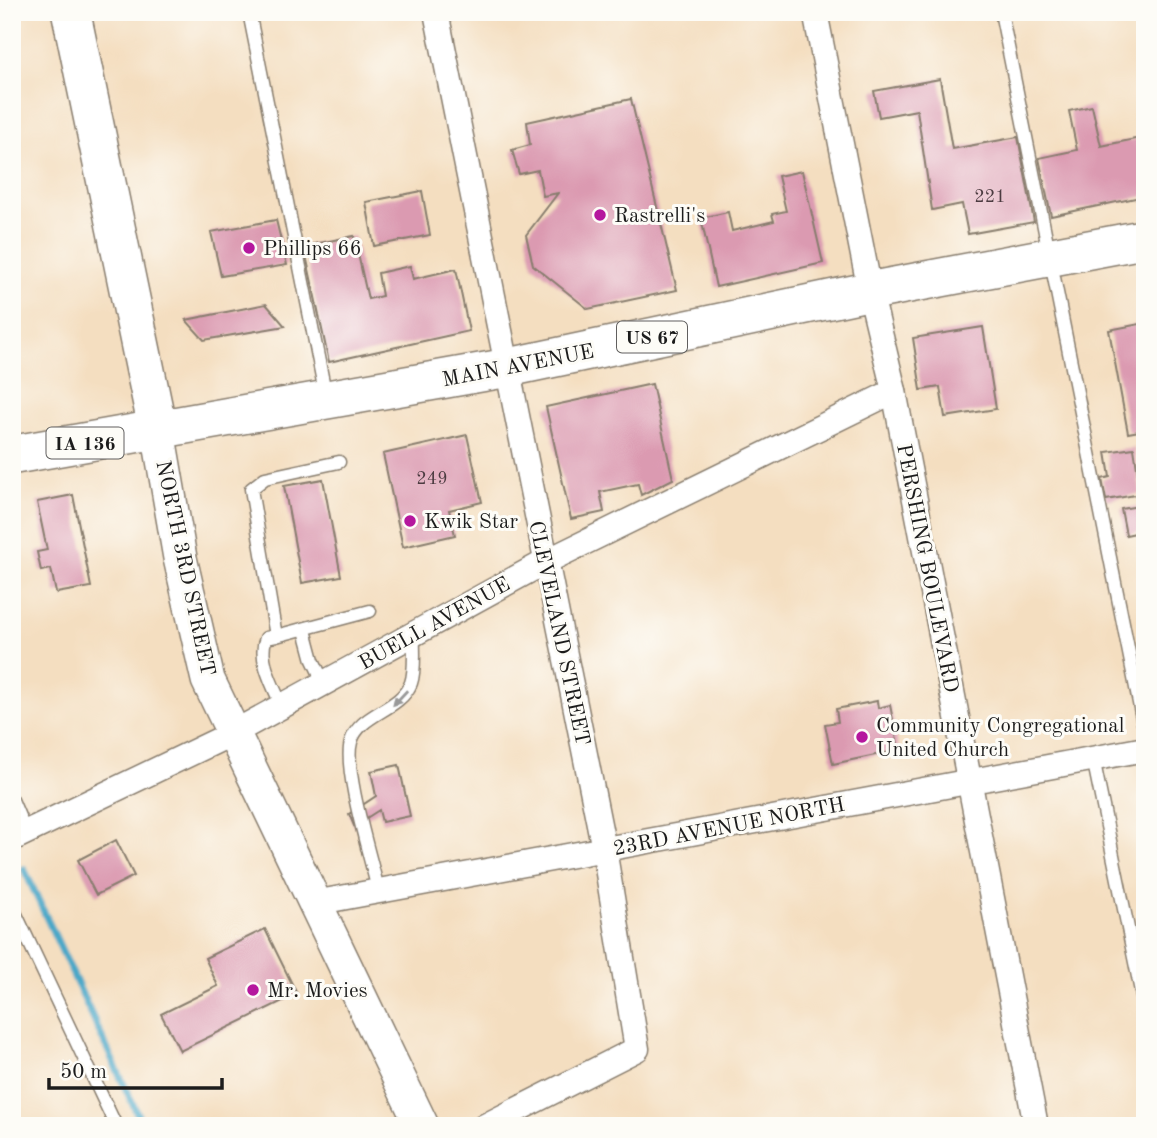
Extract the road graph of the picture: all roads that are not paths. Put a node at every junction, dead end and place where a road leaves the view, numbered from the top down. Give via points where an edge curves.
1 (71, 12) edge
2 (249, 12) edge
3 (436, 12) edge
4 (815, 12) edge
5 (1001, 12) edge
6 (1145, 239) edge
7 (1052, 257) junction
8 (870, 291) junction
9 (506, 368) junction
10 (894, 391) junction
11 (327, 401) junction
12 (158, 431) junction
13 (12, 456) edge
14 (339, 462) dead end
15 (545, 562) junction
16 (370, 611) dead end
17 (305, 629) junction
18 (414, 634) junction
19 (276, 636) junction
20 (324, 683) junction
21 (282, 706) junction
22 (1145, 733) edge
23 (231, 734) junction
24 (1145, 749) edge
25 (1093, 758) junction
26 (969, 780) junction
27 (12, 800) edge
28 (19, 836) edge
29 (604, 849) junction
30 (378, 890) junction
31 (314, 902) junction
32 (12, 906) edge
33 (1145, 1011) edge
34 (116, 1126) edge
35 (422, 1126) edge
36 (485, 1126) edge
37 (1036, 1126) edge

1 - 12 main road, NORTH 3RD STREET
2 - 11 lane
3 - 9 street, CLEVELAND STREET
4 - 8 street, PERSHING BOULEVARD
5 - 7 lane
6 - 7 main road, MAIN AVENUE / US 67
7 - 8 main road, MAIN AVENUE / US 67
7 - 22 lane
8 - 9 main road, MAIN AVENUE / US 67
8 - 10 street, PERSHING BOULEVARD
9 - 11 main road, MAIN AVENUE / US 67
9 - 15 street, CLEVELAND STREET
10 - 15 street, BUELL AVENUE
10 - 26 street, PERSHING BOULEVARD
11 - 12 main road, MAIN AVENUE / US 67
12 - 13 main road, MAIN AVENUE / IA 136
12 - 23 street, NORTH 3RD STREET via 208,680
14 - 19 lane via 265,478 251,489
15 - 18 street, BUELL AVENUE
15 - 29 street, CLEVELAND STREET
16 - 17 lane
17 - 19 lane
17 - 20 lane
18 - 20 street, BUELL AVENUE
18 -> 30 lane via 412,679 403,698 362,725 351,742 353,779
19 - 21 lane via 266,638 263,645
20 - 21 street, BUELL AVENUE
21 - 23 street, BUELL AVENUE
23 - 28 street, BUELL AVENUE
23 - 31 street, NORTH 3RD STREET
24 - 25 street, 23RD AVENUE NORTH
25 - 26 street, 23RD AVENUE NORTH
25 - 33 lane
26 - 29 street, 23RD AVENUE NORTH
26 - 37 street, PERSHING BOULEVARD
27 - 28 lane
29 - 30 street, 23RD AVENUE NORTH
29 - 36 street, CLEVELAND STREET via 637,1049
30 - 31 street, 23RD AVENUE NORTH
31 - 35 street, NORTH 3RD STREET
32 - 34 lane

